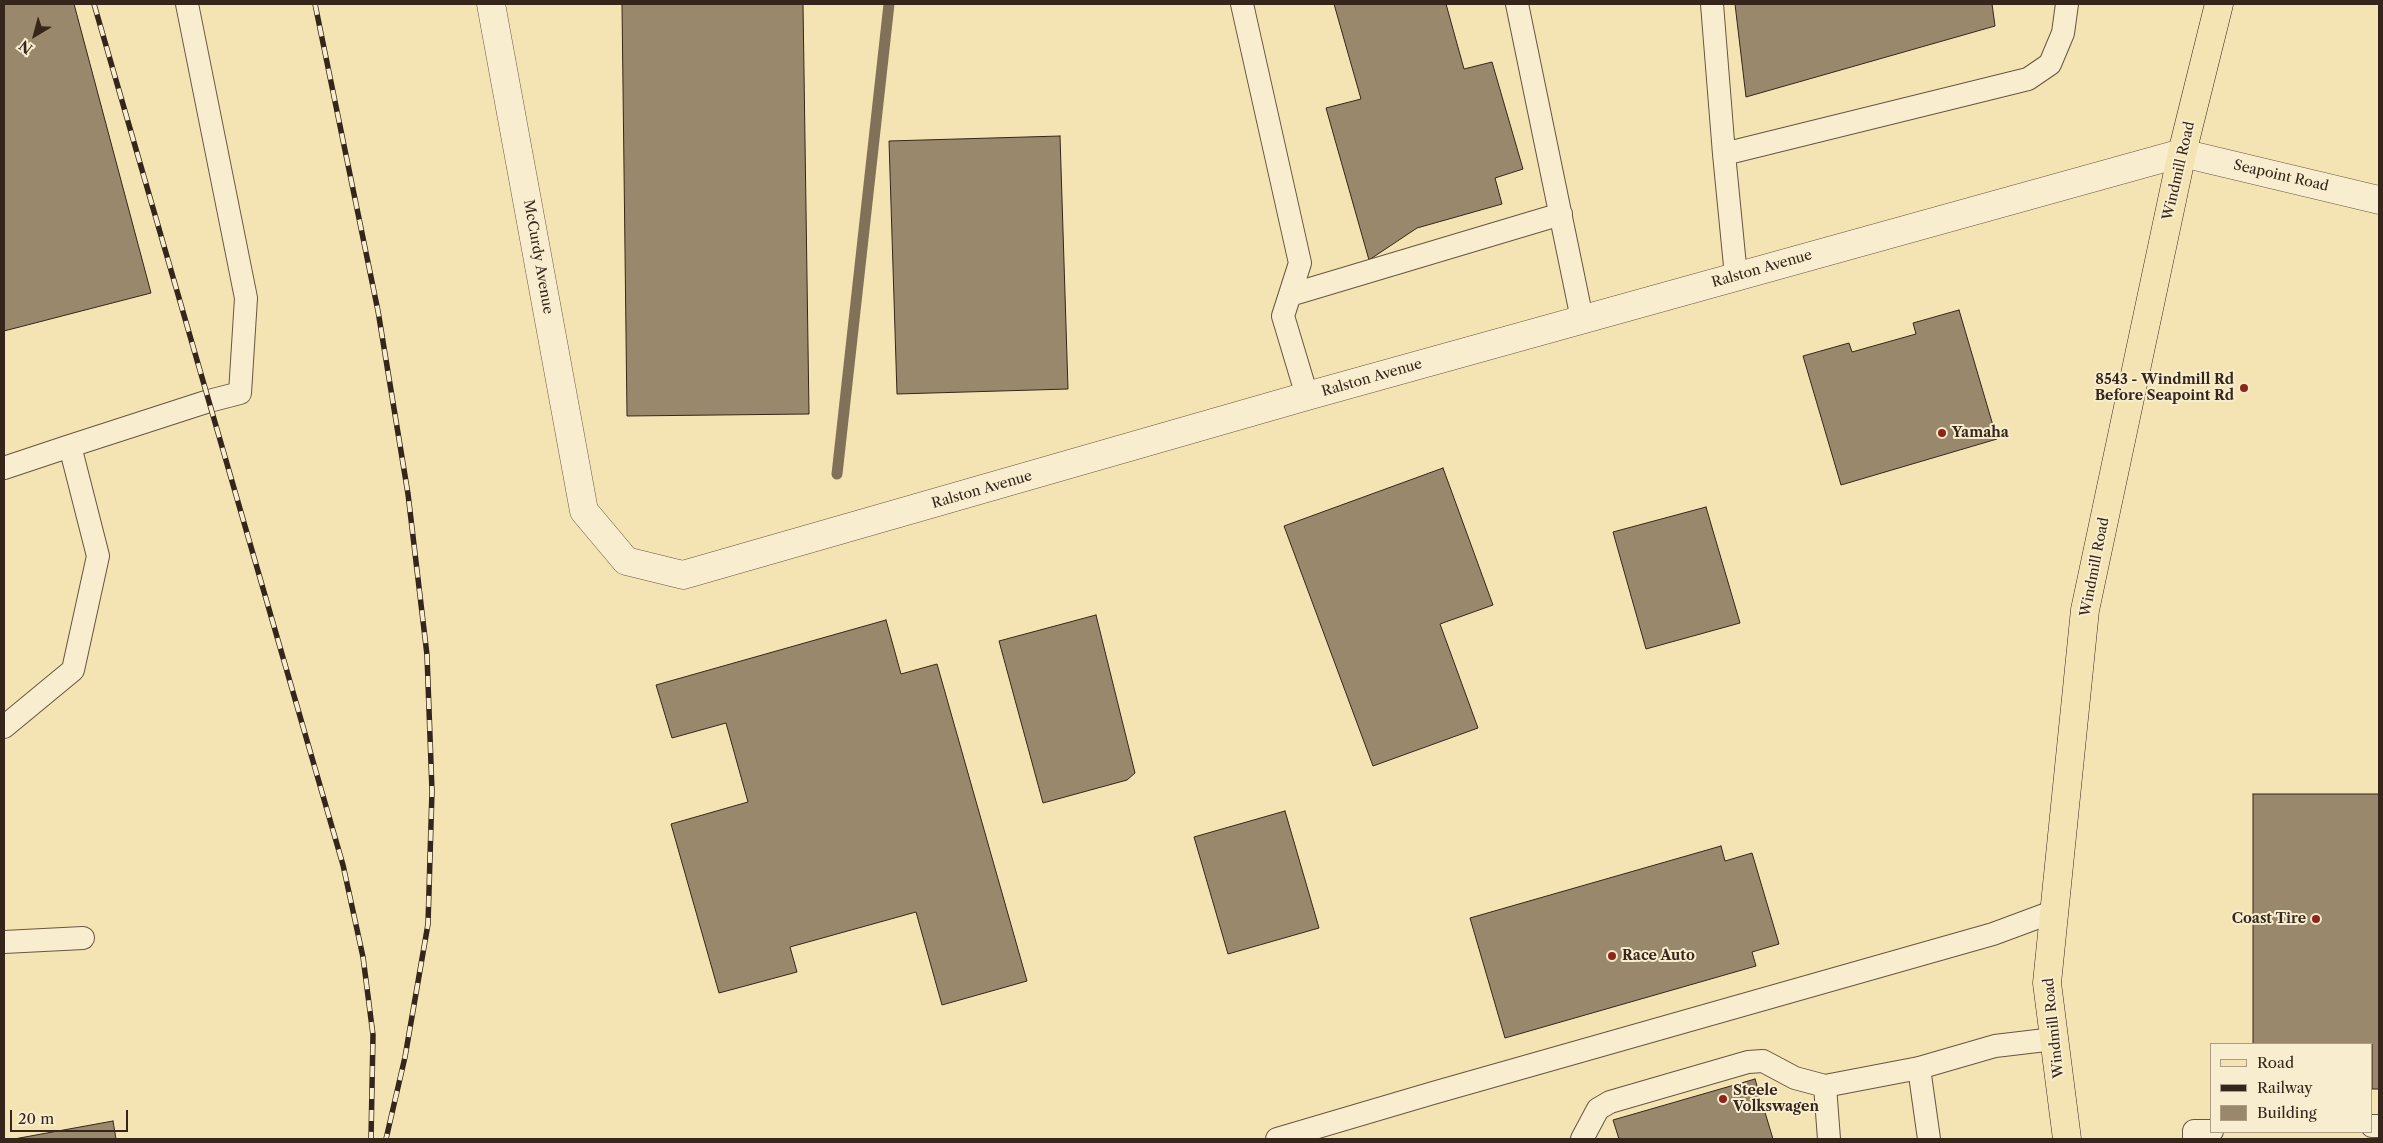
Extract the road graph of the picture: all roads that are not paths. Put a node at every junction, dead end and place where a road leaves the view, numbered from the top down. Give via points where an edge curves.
1 (187, 4) edge
2 (491, 4) edge
3 (1242, 4) edge
4 (1518, 4) edge
5 (1712, 4) edge
6 (2067, 4) edge
7 (2219, 4) edge
8 (2182, 153) junction
9 (1724, 154) junction
10 (2379, 200) edge
11 (1561, 214) junction
12 (1736, 276) junction
13 (1290, 295) junction
14 (1582, 319) junction
15 (1307, 396) junction
16 (70, 446) junction
17 (4, 468) edge
18 (584, 511) joint
19 (4, 727) edge
20 (2054, 911) junction
21 (83, 938) dead end
22 (4, 942) edge
23 (2054, 1039) junction
24 (1919, 1068) junction
25 (1825, 1086) junction
26 (2210, 1131) edge
27 (1277, 1139) edge
28 (1582, 1139) edge
29 (1829, 1139) edge
30 (1929, 1139) edge
31 (2067, 1139) edge
32 (2194, 1139) edge

1 - 16 lane via 246,298 240,393
2 - 18 street, McCurdy Avenue
3 - 13 lane via 1300,263
4 - 11 lane
5 - 9 lane
6 - 9 lane via 2063,33 2050,64 2028,79
7 - 8 main road, Windmill Road
8 - 10 street, Seapoint Road
8 - 12 street, Ralston Avenue
8 - 20 main road, Windmill Road via 2085,610
9 - 12 lane
11 - 13 lane
11 - 14 lane
12 - 14 street, Ralston Avenue
13 - 15 lane via 1283,316
14 - 15 street, Ralston Avenue
15 - 18 street, Ralston Avenue via 683,575 626,561
16 - 17 lane
16 - 19 lane via 98,556 73,670
20 - 23 main road, Windmill Road via 2047,983
20 - 27 lane via 1993,934
21 - 22 lane
23 - 24 lane via 1995,1046
23 - 31 main road, Windmill Road
24 - 25 lane
24 - 30 lane
25 - 28 lane via 1795,1078 1763,1060 1748,1062 1610,1102 1598,1109
25 - 29 lane
26 - 32 lane via 2194,1131

